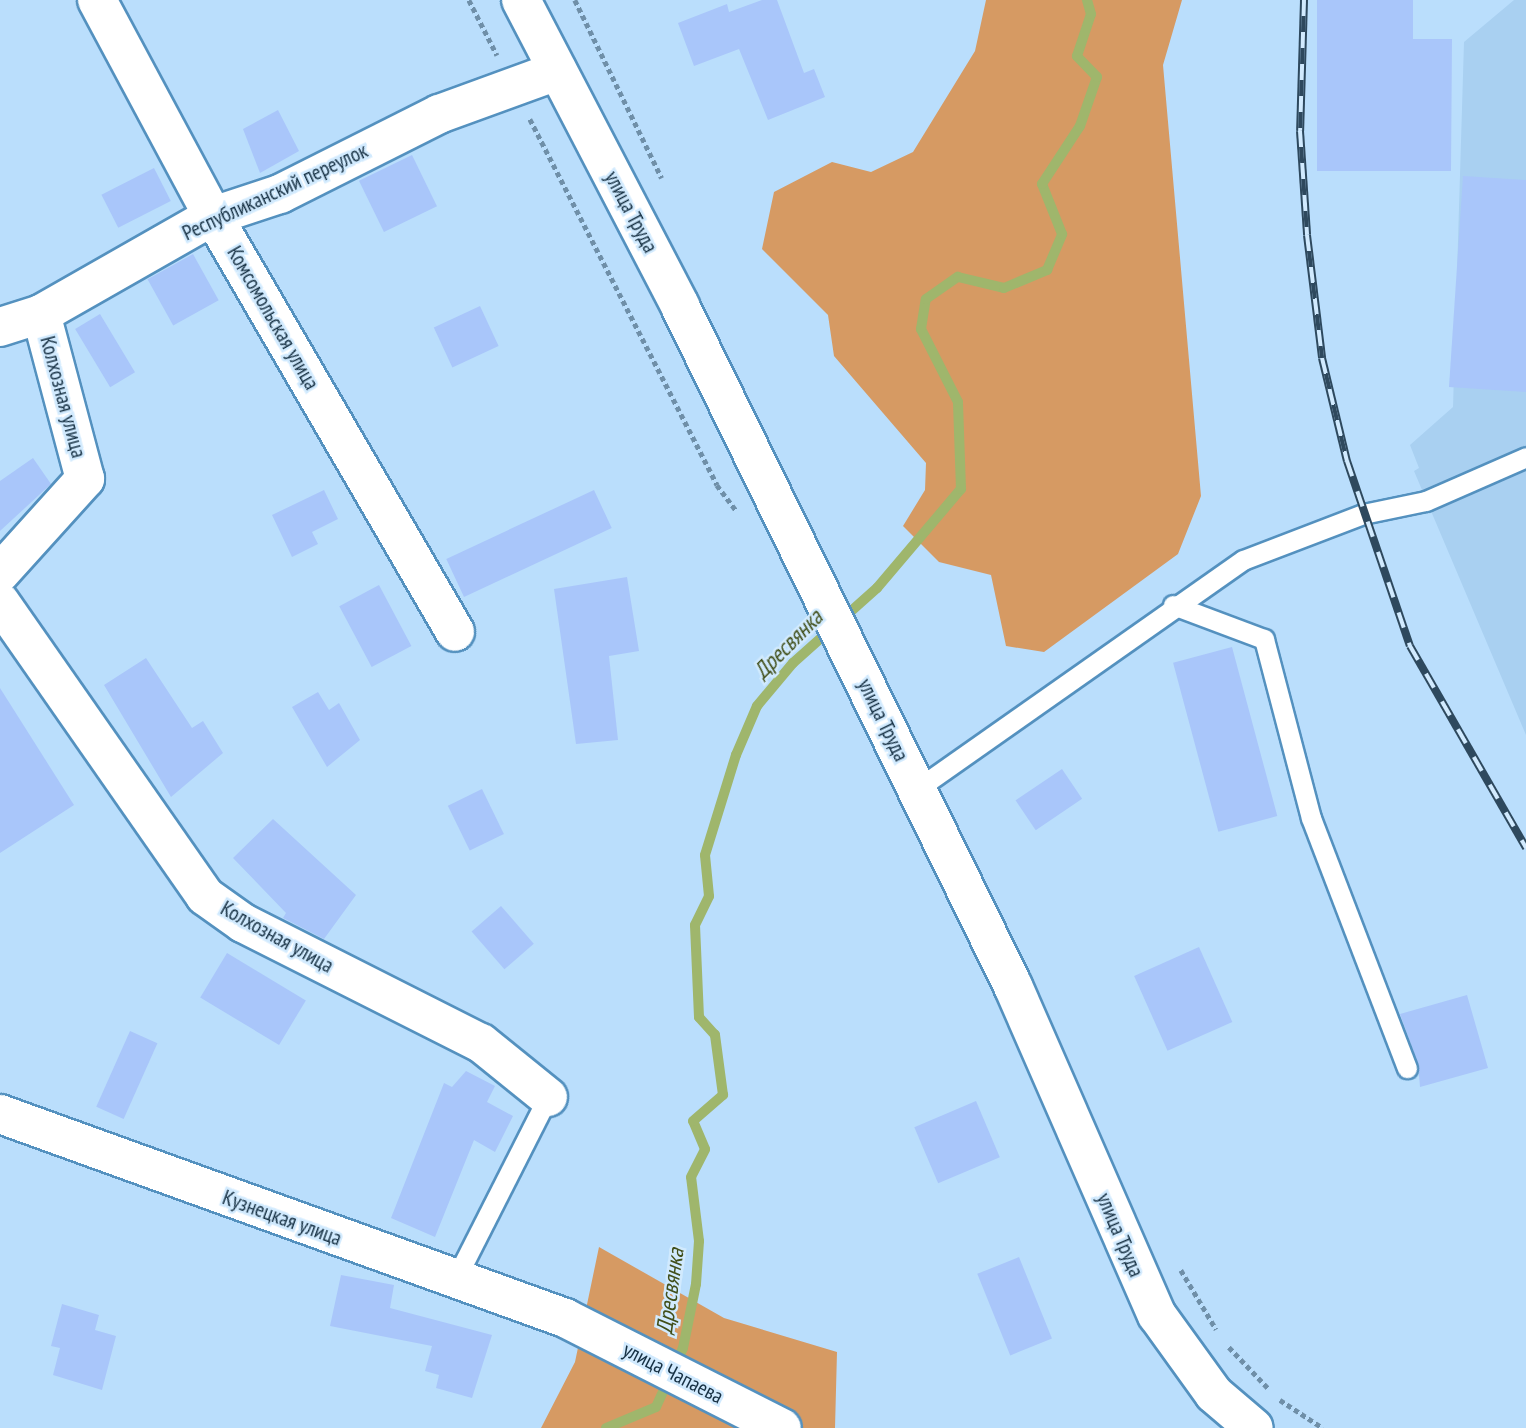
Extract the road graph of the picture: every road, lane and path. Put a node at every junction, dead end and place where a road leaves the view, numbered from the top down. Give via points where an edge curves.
1 (97, 0) edge
2 (469, 0) edge
3 (521, 0) edge
4 (575, 0) edge
5 (558, 71) junction
6 (513, 87) junction
7 (662, 178) dead end
8 (214, 216) junction
9 (41, 314) junction
10 (0, 327) edge
11 (1526, 457) edge
12 (742, 518) dead end
13 (0, 573) edge
14 (0, 602) edge
15 (1173, 605) junction
16 (455, 632) dead end
17 (917, 789) junction
18 (1407, 1068) dead end
19 (548, 1097) joint
20 (0, 1114) edge
21 (454, 1282) junction
22 (565, 1318) joint
23 (782, 1428) edge
24 (1254, 1428) edge

1 - 8 street, Комсомольская улица
2 - 6 path
3 - 5 street, улица Труда
4 - 7 path
5 - 6 street, Республиканский переулок
5 - 17 street, улица Труда
6 - 8 street, Республиканский переулок via 439,114 280,194
6 - 12 path via 717,485
8 - 9 street, Республиканский переулок
8 - 16 street, Комсомольская улица
9 - 10 street, Республиканский переулок
9 - 13 street, Колхозная улица via 85,479
11 - 15 lane via 1426,501 1307,533 1243,560
14 - 19 street, Колхозная улица via 205,896 243,923 481,1043
15 - 17 lane
15 - 18 lane via 1264,639 1311,818
17 - 24 street, улица Труда via 1034,1032 1157,1315 1214,1394
19 - 21 lane
20 - 21 street, Кузнецкая улица
21 - 22 street, Кузнецкая улица
22 - 23 street, улица Чапаева

